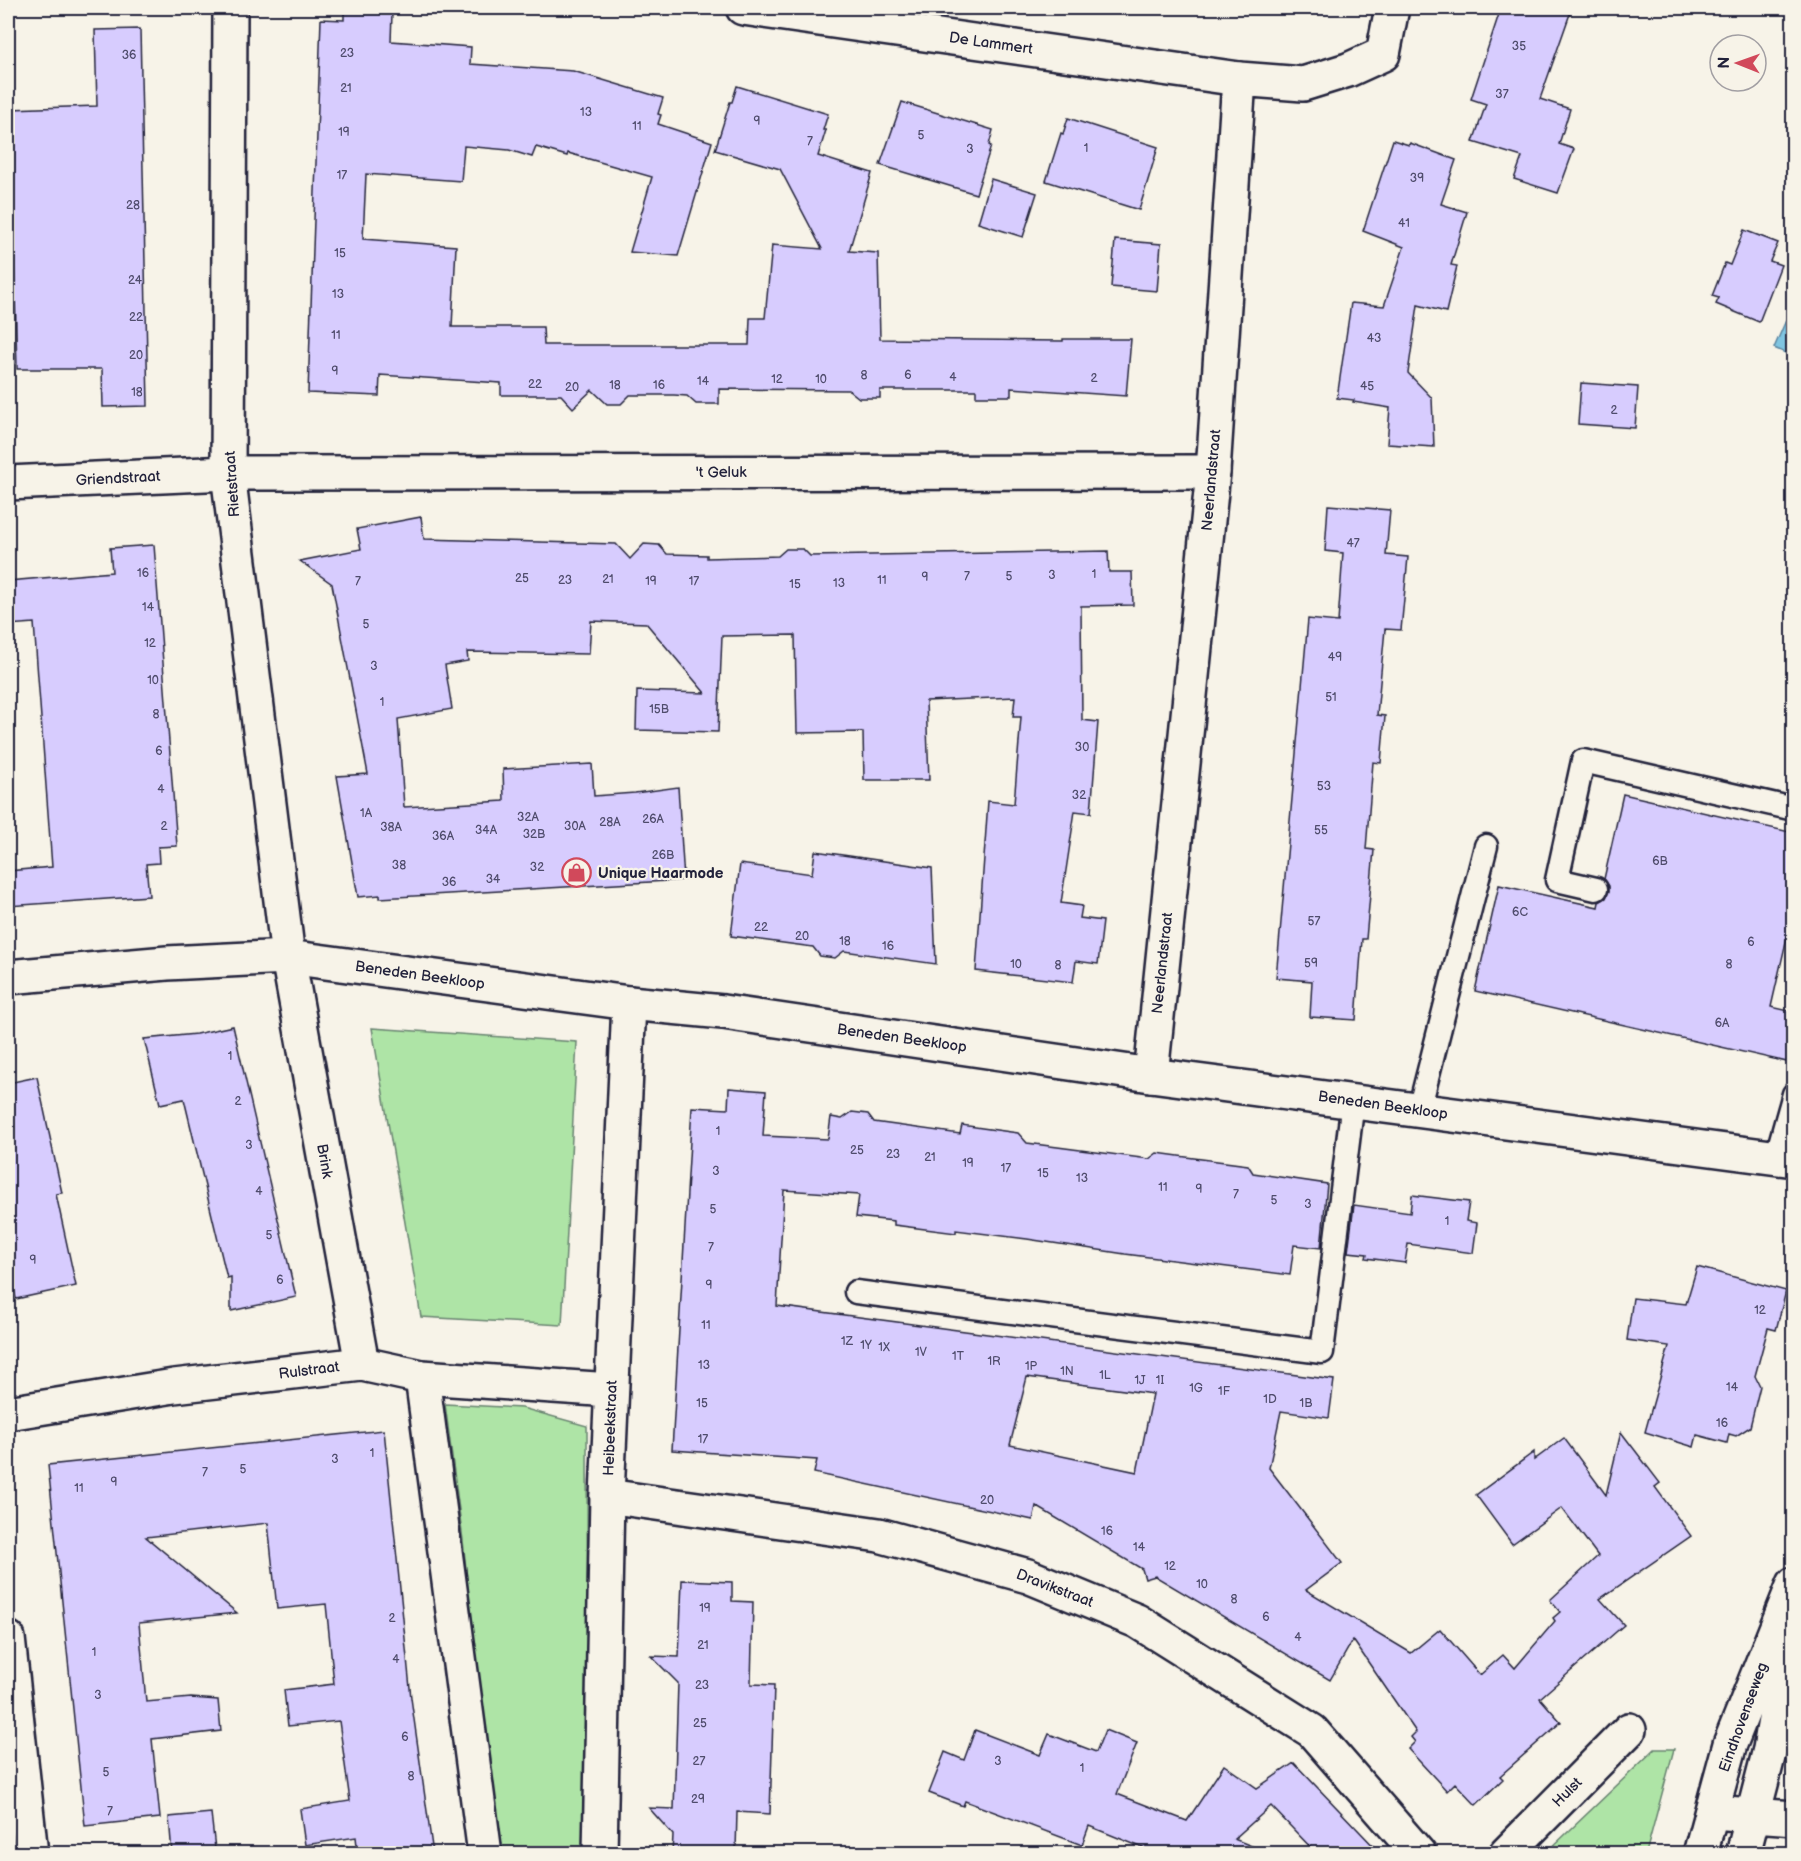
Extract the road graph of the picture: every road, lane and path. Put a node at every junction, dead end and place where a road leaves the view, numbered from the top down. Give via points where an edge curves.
1 (230, 8) edge
2 (743, 8) edge
3 (1392, 8) edge
4 (839, 14) edge
5 (1239, 78) junction
6 (1213, 472) junction
7 (228, 473) junction
8 (8, 483) edge
9 (1794, 809) edge
10 (1486, 846) dead end
11 (1596, 889) dead end
12 (288, 957) junction
13 (8, 977) edge
14 (629, 1003) junction
15 (1151, 1075) junction
16 (1794, 1094) edge
17 (1353, 1101) junction
18 (1419, 1110) junction
19 (1785, 1159) edge
20 (856, 1292) dead end
21 (363, 1364) junction
22 (422, 1377) junction
23 (611, 1390) junction
24 (8, 1413) edge
25 (608, 1496) junction
26 (1794, 1584) edge
27 (1794, 1614) edge
28 (8, 1638) edge
29 (1629, 1730) dead end
30 (1712, 1812) junction
31 (1753, 1814) junction
32 (1794, 1818) edge
33 (31, 1854) edge
34 (485, 1854) edge
35 (600, 1854) edge
36 (1419, 1854) edge
37 (1506, 1854) edge
38 (1700, 1854) edge
39 (1743, 1854) edge

1 - 7 street, Rietstraat
2 - 4 street, De Lammert
3 - 5 street via 1383,54 1303,84
4 - 5 street, De Lammert
5 - 6 street, Neerlandstraat
6 - 7 street, 't Geluk
6 - 15 street, Neerlandstraat
7 - 8 street, Griendstraat
7 - 12 street, Rietstraat
9 - 11 lane via 1583,760 1557,880
10 - 18 lane
12 - 13 street, Beneden Beekloop
12 - 14 street, Beneden Beekloop
12 - 21 street, Brink
14 - 15 street, Beneden Beekloop via 723,1012
14 - 23 street, Heibeekstraat
15 - 17 street, Beneden Beekloop
16 - 19 lane
17 - 18 street, Beneden Beekloop
17 - 20 lane via 1322,1352
18 - 19 street, Beneden Beekloop
21 - 22 street, Rulstraat
21 - 24 street, Rulstraat via 174,1386
22 - 23 street, Rulstraat
22 - 34 street
23 - 25 street, Heibeekstraat
25 - 35 street, Heibeekstraat
25 - 36 street, Dravikstraat via 879,1535 1028,1576 1137,1621 1312,1731
26 - 30 street, Eindhovenseweg via 1730,1744
27 - 31 street, Eindhovenseweg via 1770,1749
28 - 33 street
29 - 37 street, Hulst
30 - 31 street
30 - 38 street, Eindhovenseweg
31 - 32 street
31 - 39 street, Eindhovenseweg

